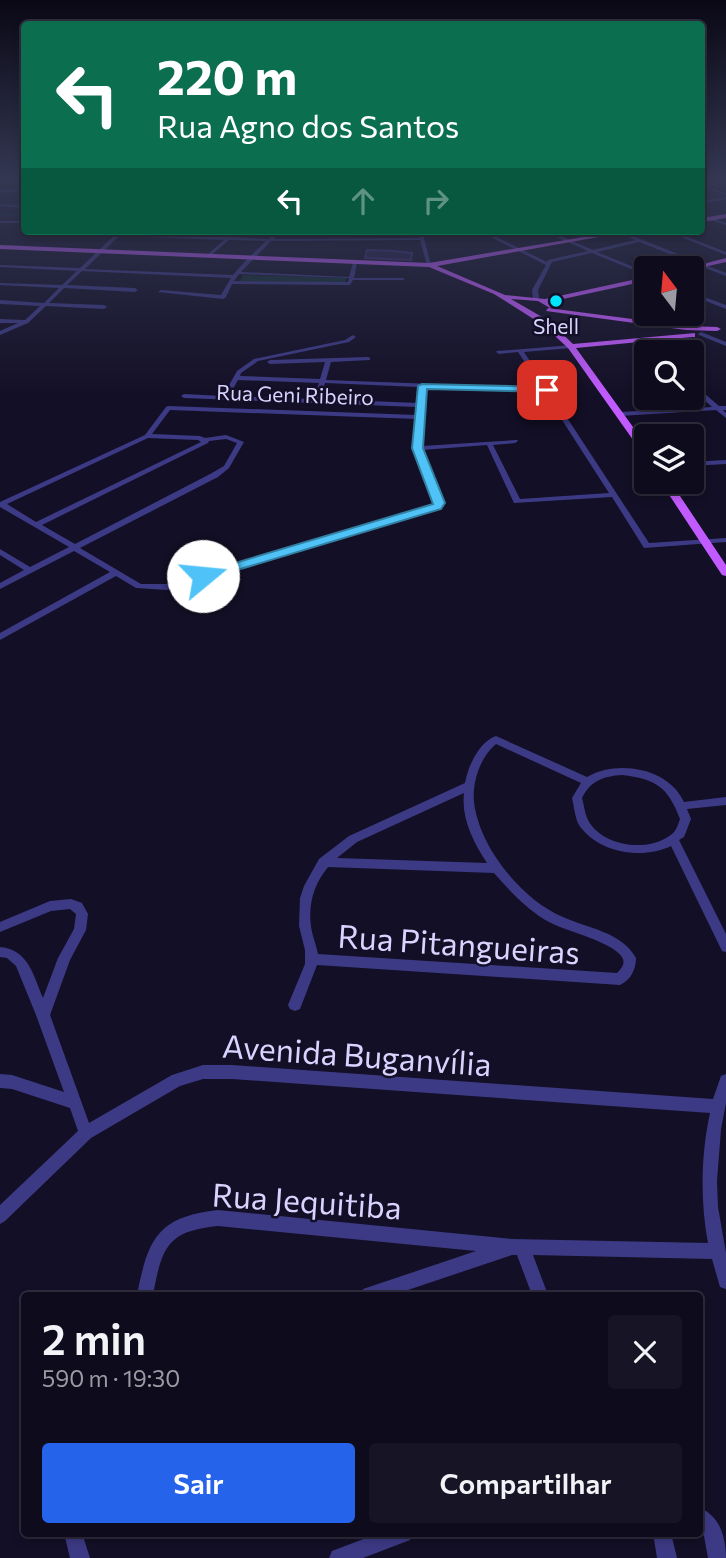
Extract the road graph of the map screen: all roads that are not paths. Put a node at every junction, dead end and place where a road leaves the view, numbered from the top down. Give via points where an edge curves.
1 (101, 251) edge
2 (116, 252) edge
3 (213, 252) edge
4 (257, 252) edge
5 (425, 252) edge
6 (504, 252) edge
7 (524, 252) edge
8 (586, 252) edge
9 (595, 252) edge
10 (209, 256) junction
11 (250, 258) junction
12 (726, 260) edge
13 (355, 263) junction
14 (547, 264) junction
15 (429, 265) junction
16 (704, 265) edge
17 (0, 266) edge
18 (704, 266) edge
19 (634, 269) edge
20 (82, 270) junction
21 (726, 275) edge
22 (235, 277) junction
23 (634, 277) edge
24 (403, 279) dead end
25 (351, 280) junction
26 (0, 284) edge
27 (32, 285) junction
28 (64, 287) junction
29 (135, 290) dead end
30 (160, 292) dead end
31 (704, 297) edge
32 (536, 298) junction
33 (545, 301) junction
34 (0, 302) edge
35 (14, 302) junction
36 (46, 304) junction
37 (520, 305) junction
38 (726, 306) edge
39 (104, 307) dead end
40 (545, 311) junction
41 (0, 321) edge
42 (26, 323) junction
43 (546, 323) junction
44 (686, 328) junction
45 (722, 328) edge
46 (0, 333) edge
47 (701, 334) junction
48 (353, 337) dead end
49 (644, 340) edge
50 (634, 341) edge
51 (726, 344) edge
52 (571, 346) junction
53 (520, 350) junction
54 (499, 352) dead end
55 (329, 359) junction
56 (368, 359) dead end
57 (247, 367) junction
58 (237, 375) junction
59 (321, 383) junction
60 (422, 386) junction
61 (547, 390) junction
62 (184, 396) dead end
63 (704, 396) edge
64 (211, 397) junction
65 (225, 397) junction
66 (316, 401) junction
67 (420, 405) junction
68 (205, 408) junction
69 (718, 408) junction
70 (726, 408) edge
71 (620, 414) junction
72 (420, 416) junction
73 (726, 416) edge
74 (634, 434) edge
75 (147, 436) junction
76 (205, 440) junction
77 (515, 441) dead end
78 (489, 443) junction
79 (418, 448) junction
80 (726, 462) edge
81 (704, 463) edge
82 (674, 494) edge
83 (613, 495) junction
84 (1, 504) edge
85 (36, 525) junction
86 (726, 540) edge
87 (705, 542) junction
88 (74, 548) junction
89 (0, 551) edge
90 (31, 570) junction
91 (115, 573) junction
92 (726, 573) edge
93 (0, 586) edge
94 (0, 637) edge
95 (587, 781) junction
96 (468, 786) junction
97 (726, 802) edge
98 (682, 806) junction
99 (674, 841) junction
100 (324, 862) junction
101 (496, 868) junction
102 (0, 927) edge
103 (726, 947) edge
104 (0, 951) edge
105 (312, 959) junction
106 (295, 1005) dead end
107 (43, 1015) junction
108 (0, 1081) edge
109 (726, 1081) edge
110 (73, 1102) junction
111 (716, 1106) junction
112 (86, 1133) junction
113 (0, 1216) edge
114 (517, 1247) junction
115 (716, 1251) junction
116 (726, 1281) edge
117 (146, 1292) edge
118 (378, 1292) edge
119 (539, 1292) edge
120 (703, 1520) edge
121 (74, 1537) edge
122 (393, 1537) edge
123 (663, 1537) edge
124 (80, 1558) edge
125 (339, 1558) edge
126 (667, 1558) edge
127 (718, 1558) edge

1 - 20 street
2 - 10 main road
3 - 10 street
4 - 11 street
5 - 15 street
6 - 15 main road
7 - 14 street
8 - 14 street
9 - 19 street
10 - 11 main road
11 - 13 main road
11 - 22 street
12 - 16 main road
13 - 15 main road
13 - 25 street
14 - 32 street
15 - 37 main road
17 - 20 street
18 - 21 street
20 - 22 street
20 - 28 street
22 - 25 street
22 - 25 street
22 - 30 street via 223,297
23 - 33 main road
24 - 25 street
26 - 27 street
27 - 28 street
27 - 35 street
28 - 29 street
28 - 36 street
31 - 38 street
32 - 33 main road
32 - 37 main road
33 - 40 main road via 550,306
34 - 35 street
35 - 36 street
36 - 39 street
36 - 42 street
37 - 40 main road
37 - 43 main road
40 - 43 main road via 542,318
40 - 44 main road
41 - 42 street
42 - 46 street
43 - 52 main road
44 - 45 main road
44 - 47 main road
45 - 47 main road
47 - 49 main road
47 - 51 street
48 - 57 street via 271,356
50 - 52 main road
52 - 53 street
52 - 71 main road
53 - 54 street
53 - 61 street
55 - 56 street
55 - 57 street via 290,359
55 - 59 street
57 - 58 street
58 - 59 street
58 - 65 street
59 - 60 street
59 - 66 street
60 - 61 street
60 - 67 street
61 - 83 street
62 - 64 street
63 - 69 street
64 - 65 street
64 - 68 street
65 - 66 street
66 - 67 street
67 - 72 street
68 - 72 street, Rua Geni Ribeiro
68 - 75 street, Rua Geni Ribeiro via 168,408
69 - 70 street
69 - 71 street
69 - 73 street
71 - 74 main road
72 - 79 street
75 - 76 street
75 - 84 street
76 - 85 street via 205,444
76 - 88 street via 226,437 241,442 221,471
77 - 78 street
78 - 79 street
78 - 83 street via 517,501
79 - 91 street via 437,506 167,587 139,586
80 - 81 street
82 - 87 main road
83 - 87 street via 647,546
84 - 85 street
85 - 88 street
86 - 87 street
87 - 92 main road
88 - 90 street
88 - 91 street
89 - 90 street
90 - 93 street
91 - 94 street
95 - 96 street via 496,740 484,750
95 - 98 street via 612,771 644,775 671,790
95 - 99 street via 577,808 598,837 640,851
96 - 100 street via 353,839
96 - 101 street via 471,823
97 - 98 street
98 - 99 street via 683,828
99 - 103 street
100 - 101 street
100 - 105 street via 310,881 305,901
101 - 105 street, Rua Pitangueiras via 555,919 622,948 629,955 629,972 620,979 602,979
102 - 107 street via 62,904 78,907 82,914 80,930
104 - 107 street via 20,962
105 - 106 street
107 - 110 street
108 - 110 street
109 - 111 street
110 - 112 street
111 - 112 street, Avenida Buganvília via 203,1072 177,1080
111 - 115 street via 711,1164
112 - 113 street, Avenida Buganvília
114 - 115 street, Rua Jequitiba
114 - 117 street, Rua Jequitiba via 199,1219 183,1222 161,1241 153,1253
114 - 118 street, Rua Jequitiba
114 - 119 street
115 - 116 street
120 - 127 street via 713,1532
121 - 124 street
122 - 125 street
123 - 126 street

